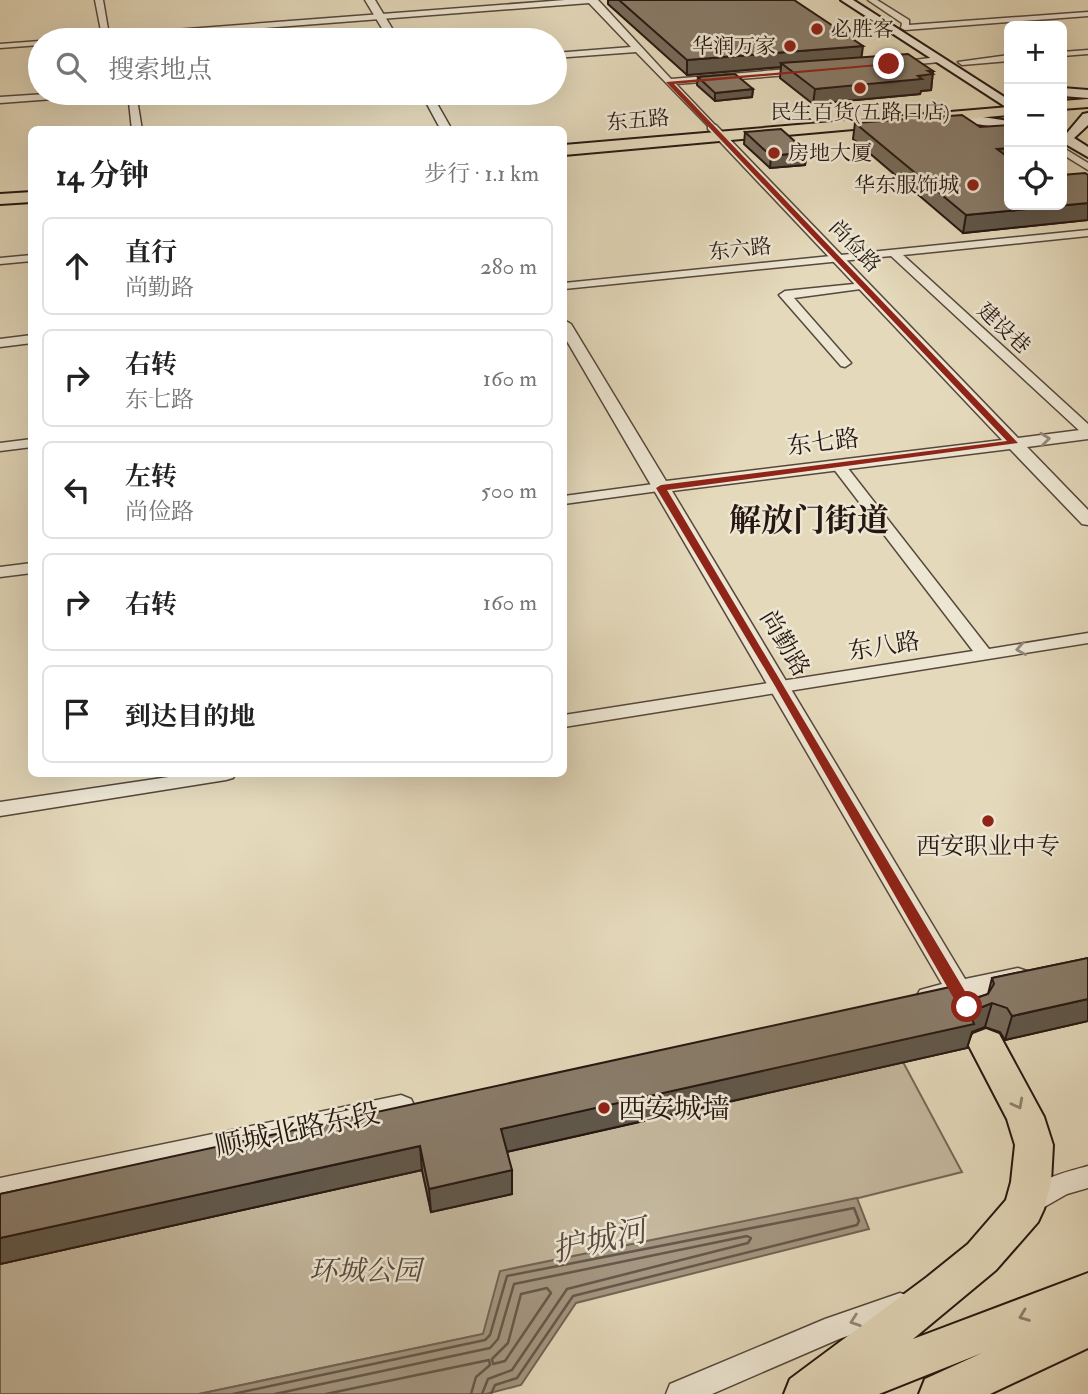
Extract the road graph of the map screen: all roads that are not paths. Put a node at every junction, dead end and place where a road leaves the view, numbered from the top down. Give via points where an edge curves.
1 (99, 0) edge
2 (370, 0) edge
3 (592, 0) edge
4 (835, 0) edge
5 (846, 0) edge
6 (861, 0) edge
7 (872, 0) edge
8 (1088, 14) edge
9 (380, 16) junction
10 (876, 23) junction
11 (905, 27) junction
12 (104, 28) edge
13 (231, 28) edge
14 (387, 28) edge
15 (28, 44) edge
16 (0, 46) edge
17 (638, 49) junction
18 (1088, 52) edge
19 (1067, 54) edge
20 (567, 55) edge
21 (1004, 58) edge
22 (937, 60) junction
23 (962, 62) junction
24 (889, 64) edge
25 (807, 71) edge
26 (967, 79) junction
27 (669, 82) junction
28 (1067, 93) edge
29 (967, 95) dead end
30 (1088, 95) edge
31 (1067, 97) edge
32 (28, 98) edge
33 (1004, 98) edge
34 (0, 100) edge
35 (1004, 101) edge
36 (1004, 103) edge
37 (1088, 103) edge
38 (134, 105) edge
39 (433, 105) edge
40 (1067, 105) edge
41 (949, 108) junction
42 (1004, 124) edge
43 (136, 126) edge
44 (445, 126) edge
45 (1075, 129) edge
46 (717, 132) junction
47 (567, 140) edge
48 (1088, 143) edge
49 (567, 150) edge
50 (1067, 152) edge
51 (1088, 153) edge
52 (1088, 167) edge
53 (28, 188) edge
54 (0, 190) edge
55 (28, 197) edge
56 (0, 200) edge
57 (1088, 233) edge
58 (894, 253) junction
59 (28, 258) edge
60 (838, 259) junction
61 (0, 261) edge
62 (567, 286) edge
63 (864, 286) junction
64 (567, 329) edge
65 (28, 339) edge
66 (0, 342) edge
67 (845, 363) dead end
68 (1088, 433) edge
69 (1014, 443) junction
70 (28, 444) edge
71 (0, 447) edge
72 (838, 465) junction
73 (661, 488) junction
74 (567, 500) edge
75 (1088, 520) edge
76 (28, 568) edge
77 (0, 572) edge
78 (1088, 638) edge
79 (985, 655) junction
80 (780, 686) junction
81 (567, 720) edge
82 (194, 777) edge
83 (0, 809) edge
84 (1036, 974) edge
85 (963, 999) junction
86 (905, 1002) edge
87 (986, 1044) dead end
88 (432, 1100) edge
89 (1088, 1177) edge
90 (0, 1191) edge
91 (1024, 1209) junction
92 (943, 1290) junction
93 (1088, 1292) edge
94 (1088, 1327) edge
95 (680, 1394) edge
96 (806, 1394) edge
97 (824, 1394) edge
98 (941, 1394) edge

1 - 12 street
2 - 9 street
3 - 9 street
3 - 17 street, 尚俭路
4 - 10 main road
5 - 10 main road
6 - 11 main road
7 - 11 street via 906,22
8 - 11 street
9 - 13 street
9 - 14 street
10 - 22 main road via 898,41
11 - 23 main road
15 - 16 street
17 - 20 street
17 - 27 street, 尚俭路
18 - 19 street
21 - 23 street
22 - 24 street
22 - 26 main road
23 - 33 main road via 989,78
25 - 27 street
26 - 29 main road
26 - 35 main road
27 - 46 street, 尚俭路
28 - 30 main road
30 - 31 main road
32 - 34 street
36 - 41 main road, 东五路
37 - 40 main road
38 - 43 street
39 - 44 street
41 - 42 main road
41 - 46 main road, 东五路
45 - 48 main road
45 - 51 main road
46 - 47 main road, 东五路
46 - 49 main road, 东五路
46 - 60 street, 尚俭路
50 - 52 street
53 - 54 main road
55 - 56 main road
57 - 58 street, 东六路
58 - 60 street, 东六路
58 - 68 street, 建设巷
59 - 61 street
60 - 62 street, 东六路
60 - 63 street, 尚俭路
63 - 67 street via 785,295
63 - 69 street, 尚俭路
64 - 73 street, 尚勤路
65 - 66 street
69 -> 68 street, 东七路
69 - 72 street, 东七路
69 - 75 street, 尚俭路
70 - 71 street
72 - 73 street, 东七路
72 - 79 street
73 - 74 street, 东七路
73 - 80 street, 尚勤路
76 - 77 street
78 -> 79 street, 东八路
79 - 80 street, 东八路
80 - 81 street, 东八路
80 - 85 street, 尚勤路
82 - 83 street
84 - 85 street
85 - 86 street
87 -> 91 main road via 1025,1117 1034,1145
88 - 90 street, 顺城北路东段
89 - 91 street via 1067,1182
91 - 92 main road via 982,1257
92 -> 95 street via 834,1328
92 - 96 main road
93 -> 97 main road
94 - 98 main road

